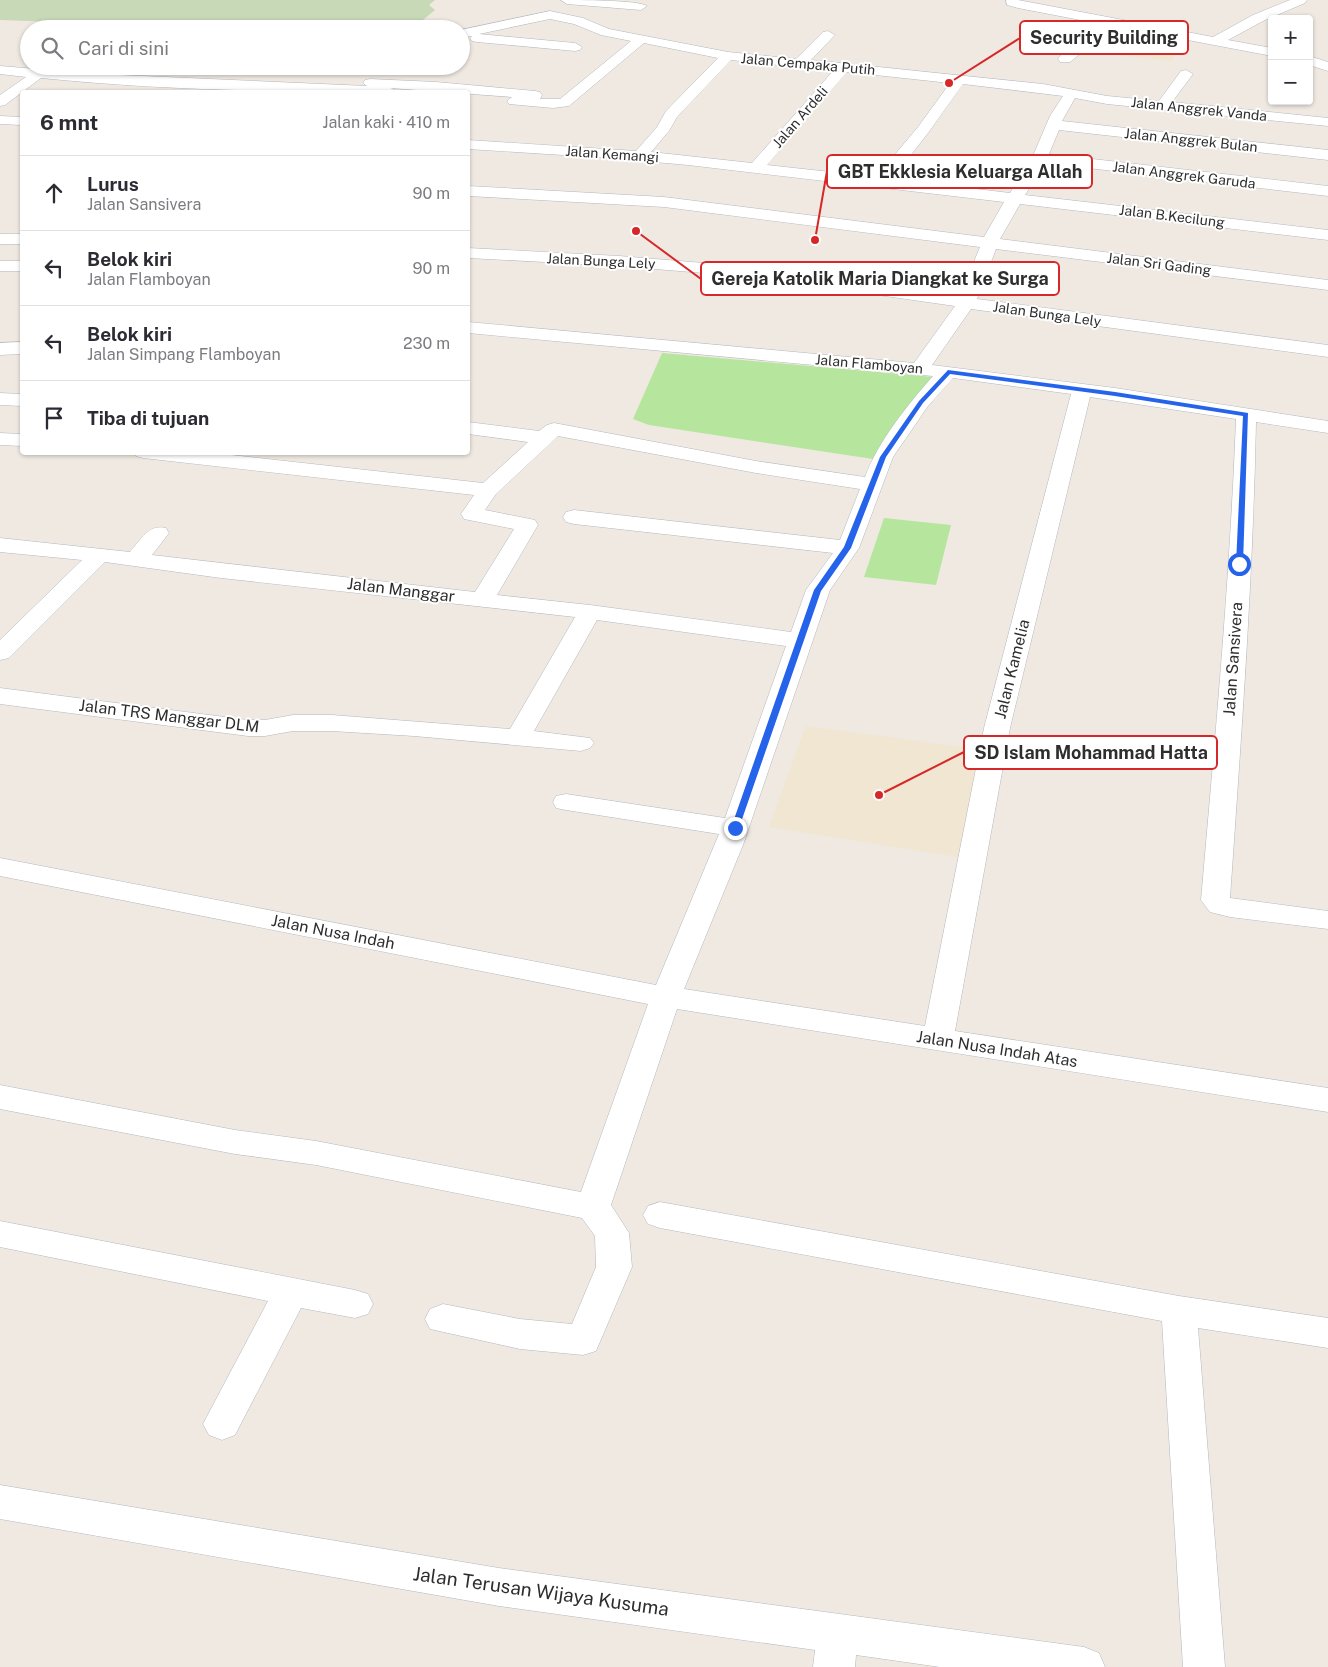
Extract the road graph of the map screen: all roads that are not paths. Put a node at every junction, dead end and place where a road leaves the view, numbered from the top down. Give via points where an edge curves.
1 (567, 0) edge
2 (1012, 0) edge
3 (1301, 0) edge
4 (647, 3) edge
5 (550, 15) junction
6 (1112, 20) junction
7 (470, 34) edge
8 (828, 35) dead end
9 (470, 37) edge
10 (476, 38) junction
11 (640, 40) junction
12 (1215, 41) junction
13 (470, 42) edge
14 (575, 47) dead end
15 (1268, 51) edge
16 (728, 56) junction
17 (1065, 59) dead end
18 (1313, 61) edge
19 (800, 63) junction
20 (844, 67) junction
21 (1328, 67) edge
22 (0, 70) edge
23 (20, 73) edge
24 (1186, 74) dead end
25 (38, 75) joint
26 (217, 75) edge
27 (960, 79) junction
28 (209, 83) junction
29 (326, 85) edge
30 (370, 90) edge
31 (1071, 94) junction
32 (470, 98) edge
33 (0, 102) edge
34 (528, 102) junction
35 (1163, 105) junction
36 (0, 120) edge
37 (20, 122) edge
38 (1328, 122) edge
39 (1054, 126) junction
40 (470, 145) edge
41 (640, 155) junction
42 (1328, 155) edge
43 (1040, 158) junction
44 (756, 168) junction
45 (881, 182) junction
46 (470, 191) edge
47 (1328, 191) edge
48 (1016, 198) junction
49 (1328, 235) edge
50 (0, 239) edge
51 (20, 239) edge
52 (990, 242) junction
53 (470, 253) edge
54 (0, 266) edge
55 (20, 266) edge
56 (1328, 285) edge
57 (967, 302) junction
58 (470, 328) edge
59 (0, 348) edge
60 (20, 348) edge
61 (1328, 351) edge
62 (919, 369) junction
63 (948, 372) junction
64 (1082, 390) junction
65 (0, 399) edge
66 (20, 400) edge
67 (1246, 415) junction
68 (1328, 427) edge
69 (470, 428) edge
70 (544, 438) junction
71 (0, 439) edge
72 (20, 440) edge
73 (170, 455) edge
74 (871, 484) junction
75 (488, 490) junction
76 (574, 517) dead end
77 (158, 533) dead end
78 (0, 545) edge
79 (848, 548) junction
80 (100, 555) junction
81 (136, 560) junction
82 (482, 600) junction
83 (590, 612) junction
84 (801, 642) junction
85 (0, 653) edge
86 (0, 696) edge
87 (518, 737) junction
88 (582, 744) dead end
89 (566, 802) dead end
90 (735, 828) junction
91 (0, 867) edge
92 (1328, 920) edge
93 (666, 997) junction
94 (938, 1040) junction
95 (0, 1097) edge
96 (1328, 1100) edge
97 (593, 1207) junction
98 (660, 1215) dead end
99 (0, 1234) edge
100 (291, 1292) junction
101 (355, 1304) dead end
102 (1179, 1310) junction
103 (443, 1319) dead end
104 (1328, 1333) edge
105 (222, 1424) dead end
106 (0, 1502) edge
107 (836, 1650) edge
108 (1084, 1667) edge
109 (1204, 1667) edge

1 - 4 street
1 - 5 street
2 - 6 street via 1018,4
3 - 12 street
5 - 7 street
5 - 11 street, Jalan Cempaka Putih
6 - 12 street
6 - 17 street
8 - 19 street
9 - 10 street
10 - 13 street
10 - 14 street
11 - 16 street, Jalan Cempaka Putih
11 - 34 street via 564,103
12 - 15 street
16 - 19 street, Jalan Cempaka Putih
16 - 41 street via 671,114 664,128
18 - 21 street
19 - 20 street, Jalan Cempaka Putih
20 - 27 street, Jalan Cempaka Putih
20 - 44 street, Jalan Ardeli
22 - 23 street
24 - 35 street
25 - 28 street
25 - 33 street
26 - 28 street
27 - 31 street, Jalan Cempaka Putih
27 - 45 street
28 - 29 street
29 - 30 street
29 - 34 street via 357,82 535,95
31 - 35 street, Jalan Anggrek Vanda
31 - 39 street
32 - 34 street
35 - 38 street, Jalan Anggrek Vanda
36 - 37 street
39 - 42 street, Jalan Anggrek Bulan
39 - 43 street
40 - 41 street, Jalan Kemangi
41 - 44 street, Jalan Kemangi
43 - 47 street, Jalan Anggrek Garuda
43 - 48 street
44 - 45 street, Jalan Kemangi
45 - 48 street, Jalan B.Kecilung
46 - 52 street, Jalan Sri Gading via 664,202
48 - 49 street, Jalan B.Kecilung
48 - 52 street
50 - 51 street
52 - 56 street, Jalan Sri Gading
52 - 57 street
53 - 57 street, Jalan Bunga Lely via 752,272
54 - 55 street
57 - 61 street, Jalan Bunga Lely
57 - 62 street
58 - 62 street, Jalan Flamboyan
59 - 60 street
62 - 63 street, Jalan Flamboyan
63 - 64 street, Jalan Flamboyan
63 - 74 street via 898,433
64 - 67 street, Jalan Flamboyan
64 - 94 street, Jalan Kamelia via 997,728
65 - 66 street
67 - 68 street, Jalan Flamboyan
67 - 92 street, Jalan Sansivera via 1230,715 1215,900 1230,908
69 - 70 street
70 - 74 street via 557,428 756,467
70 - 75 street
71 - 72 street
73 - 75 street
74 - 79 street
75 - 82 street via 472,514 527,525
76 - 79 street
77 - 81 street
78 - 80 street, Jalan Manggar
79 - 84 street via 818,590
80 - 81 street, Jalan Manggar
80 - 85 street
81 - 82 street, Jalan Manggar
82 - 83 street, Jalan Manggar
83 - 84 street, Jalan Manggar
83 - 87 street
84 - 90 street
86 - 87 street, Jalan TRS Manggar DLM via 248,728 332,723
87 - 88 street, Jalan TRS Manggar DLM
89 - 90 street
90 - 93 street
91 - 93 street, Jalan Nusa Indah
93 - 94 street, Jalan Nusa Indah Atas
93 - 97 street
94 - 96 street, Jalan Nusa Indah Atas
95 - 97 street via 234,1142 316,1153
97 - 103 street via 612,1233 614,1266 583,1340 520,1334
98 - 102 street
99 - 100 street
100 - 101 street
100 - 105 street
102 - 104 street
102 - 109 street
106 - 107 street, Jalan Terusan Wijaya Kusuma via 499,1587
107 - 108 street, Jalan Terusan Wijaya Kusuma

